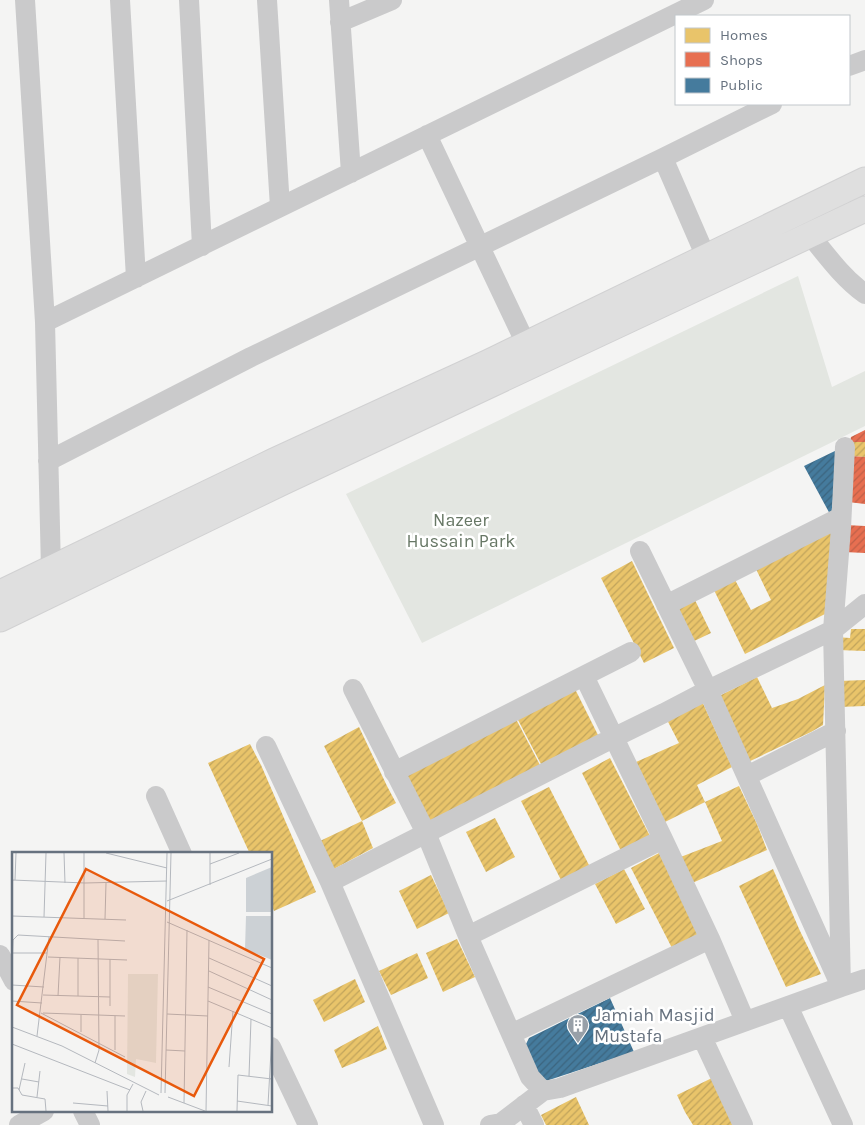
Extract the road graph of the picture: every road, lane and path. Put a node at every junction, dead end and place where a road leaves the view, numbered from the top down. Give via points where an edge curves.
1 (25, 0) edge
2 (120, 0) edge
3 (189, 0) edge
4 (267, 0) edge
5 (339, 0) edge
6 (392, 0) edge
7 (704, 0) edge
8 (340, 22) junction
9 (865, 60) edge
10 (850, 66) edge
11 (770, 105) edge
12 (427, 136) junction
13 (663, 158) junction
14 (351, 173) junction
15 (865, 180) edge
16 (280, 207) junction
17 (865, 209) edge
18 (810, 235) junction
19 (202, 246) junction
20 (479, 247) junction
21 (706, 257) junction
22 (136, 278) junction
23 (865, 294) edge
24 (45, 322) junction
25 (526, 344) junction
26 (845, 447) dead end
27 (48, 461) junction
28 (837, 522) junction
29 (640, 551) dead end
30 (59, 578) junction
31 (0, 593) edge
32 (865, 604) edge
33 (666, 606) junction
34 (0, 619) edge
35 (833, 630) junction
36 (630, 652) dead end
37 (584, 676) junction
38 (353, 689) dead end
39 (708, 690) junction
40 (836, 731) junction
41 (613, 738) junction
42 (266, 746) dead end
43 (394, 772) junction
44 (747, 776) junction
45 (156, 796) dead end
46 (426, 833) junction
47 (663, 839) junction
48 (181, 852) edge
49 (330, 882) junction
50 (468, 936) junction
51 (710, 939) junction
52 (0, 955) edge
53 (12, 977) edge
54 (865, 979) edge
55 (840, 986) junction
56 (788, 1006) junction
57 (745, 1021) junction
58 (511, 1034) junction
59 (702, 1037) junction
60 (272, 1049) edge
61 (543, 1091) junction
62 (524, 1105) junction
63 (42, 1112) edge
64 (84, 1112) edge
65 (19, 1125) edge
66 (90, 1125) edge
67 (308, 1125) edge
68 (434, 1125) edge
69 (490, 1125) edge
70 (534, 1125) edge
71 (743, 1125) edge
72 (843, 1125) edge

1 - 24 street
2 - 22 street
3 - 19 street
4 - 16 street
5 - 8 street
6 - 8 street
7 - 12 street
8 - 14 street
9 - 10 street
11 - 13 street
12 - 14 street
12 - 20 street
13 - 20 street
13 - 21 street
14 - 16 street
15 - 21 main road
16 - 19 street
17 - 18 main road
18 - 23 street via 831,262
18 - 30 main road via 284,482
19 - 22 street
20 - 25 street
20 - 27 street via 251,357
21 - 25 main road
22 - 24 street
24 - 27 street
25 - 30 main road via 274,461
26 - 28 street
27 - 30 street
28 - 33 street
28 - 35 street
29 - 33 street
30 - 31 main road
30 - 34 main road
32 - 35 street
33 - 39 street
35 - 39 street
35 - 40 street
36 - 37 street
37 - 41 street
37 - 43 street
38 - 43 street
39 - 41 street
39 - 44 street
40 - 44 street
40 - 55 street
41 - 46 street
41 - 47 street
42 - 49 street
43 - 46 street
44 - 55 street
45 - 48 street
46 - 49 street
46 - 50 street
47 - 50 street
47 - 51 street
49 - 68 street
50 - 58 street
51 - 57 street
51 - 58 street
52 - 53 street
54 - 55 street
55 - 56 street
56 - 57 street
56 - 72 street
57 - 59 street
58 - 61 street via 530,1076
59 - 61 street via 560,1088
59 - 71 street
60 - 67 street
61 - 62 street
62 - 69 street via 501,1123
62 - 70 street
63 - 65 street
64 - 66 street

